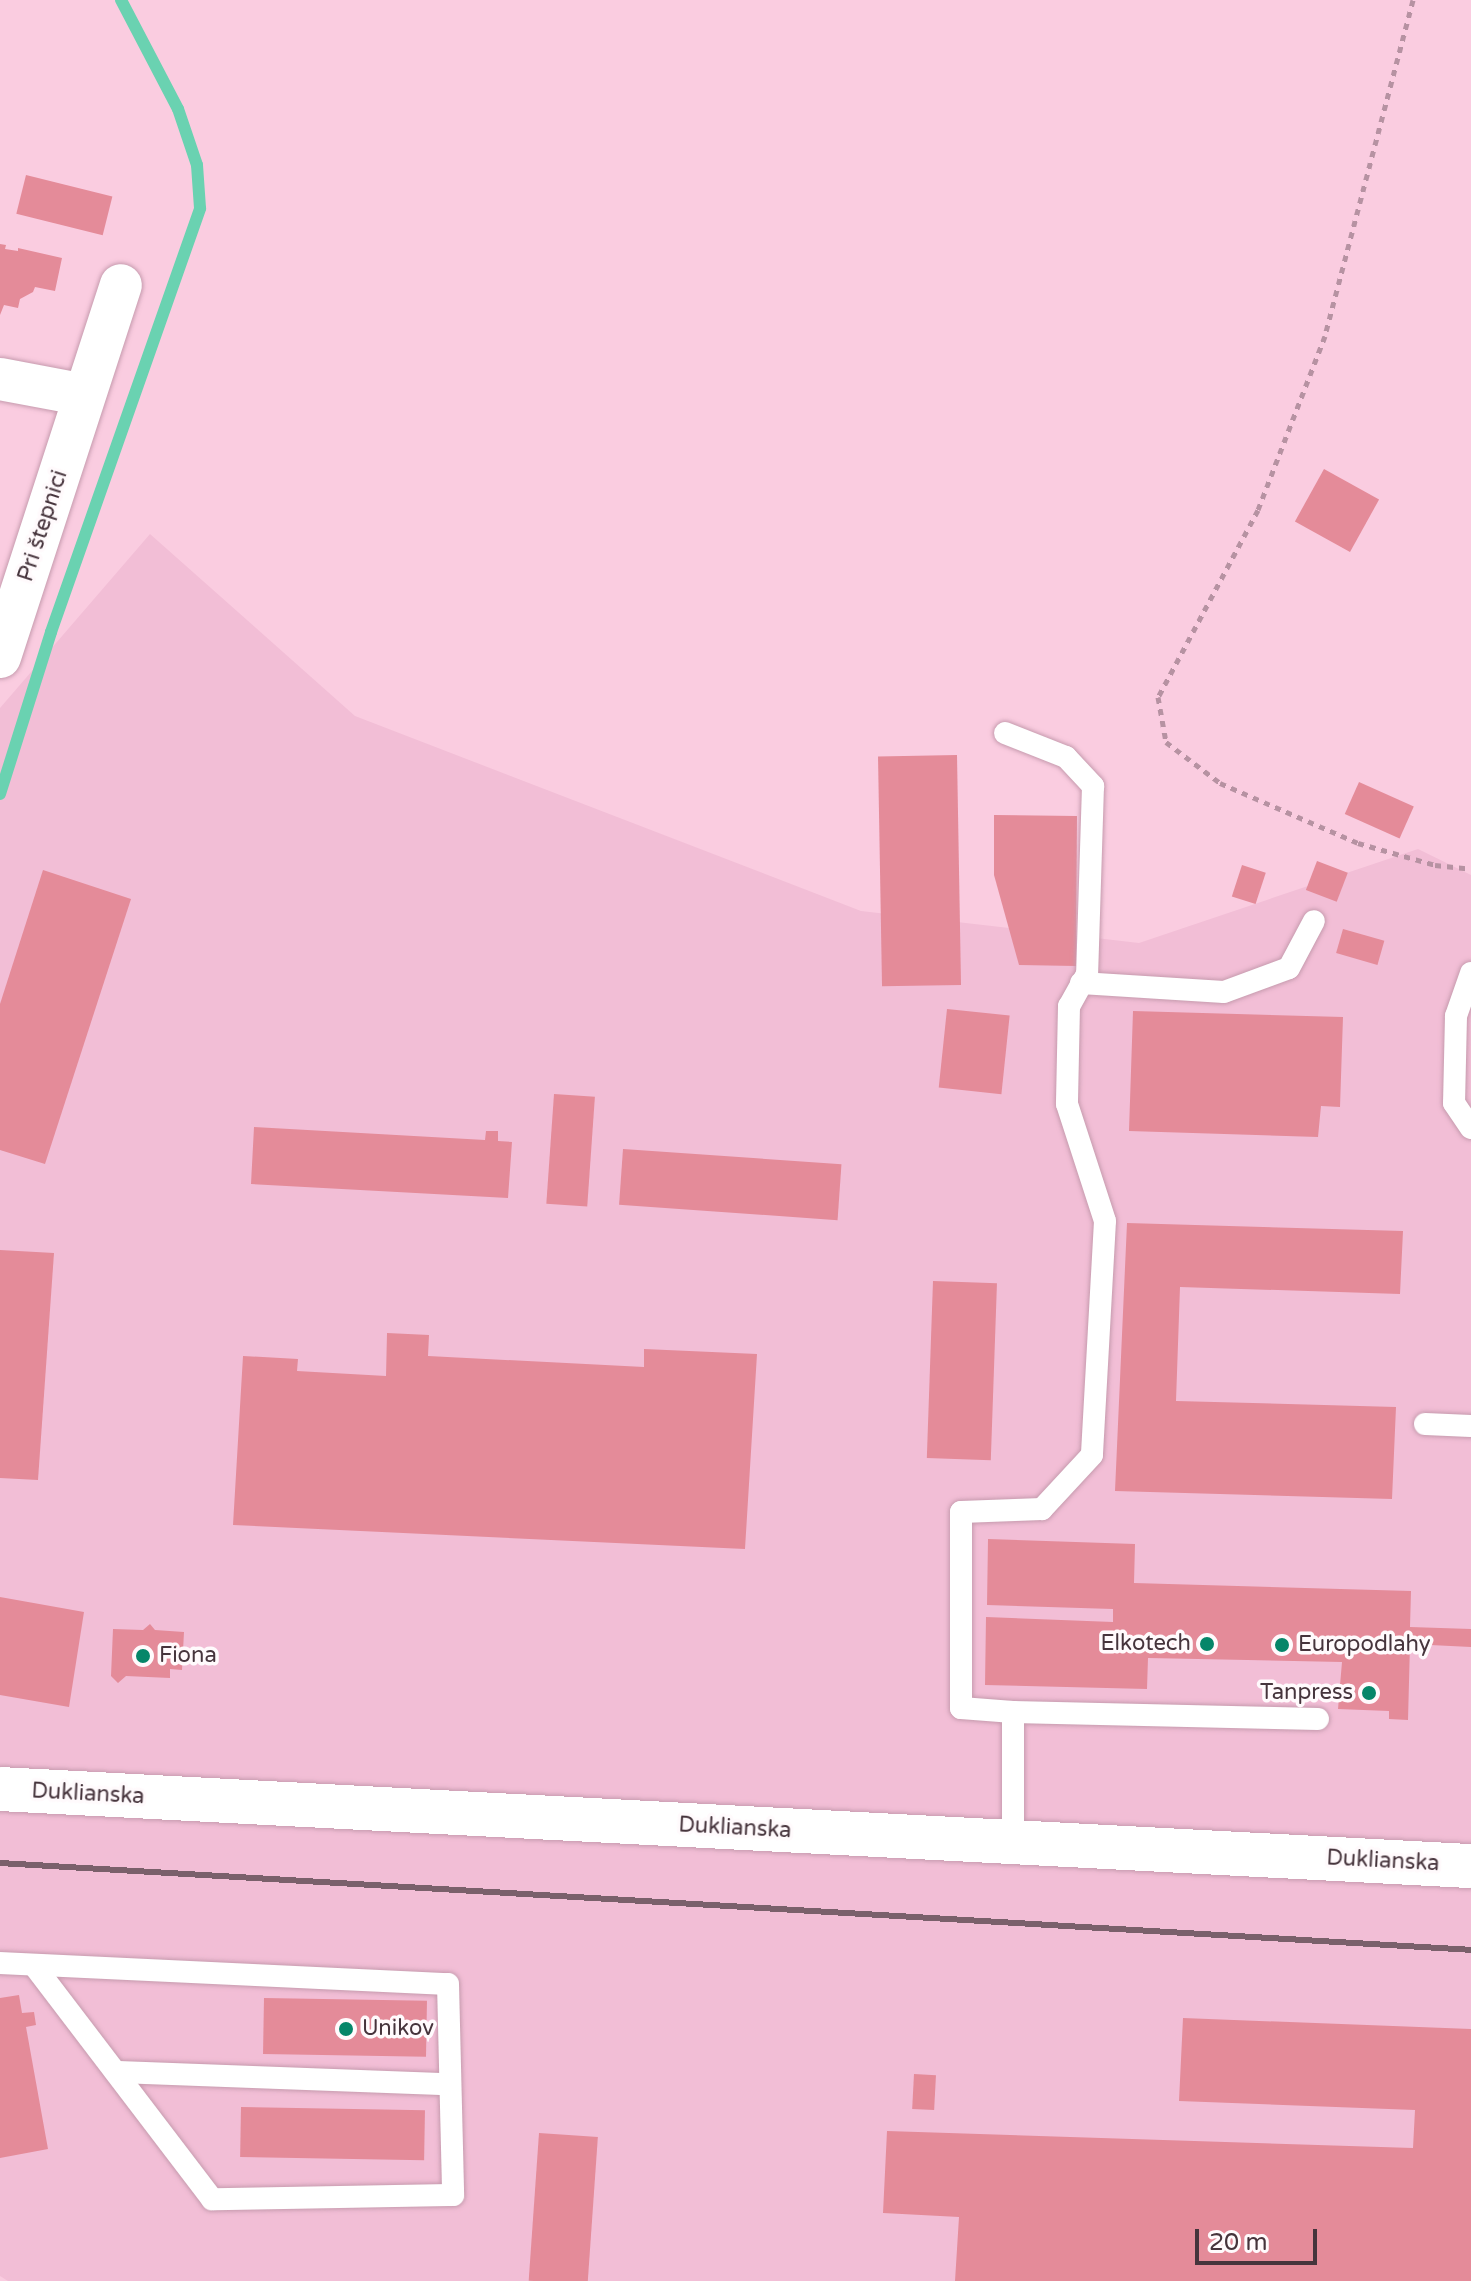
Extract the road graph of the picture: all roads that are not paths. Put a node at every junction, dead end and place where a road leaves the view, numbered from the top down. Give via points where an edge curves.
1 (121, 285) dead end
2 (0, 379) edge
3 (85, 395) junction
4 (0, 657) edge
5 (1005, 733) dead end
6 (1314, 921) dead end
7 (1471, 973) edge
8 (1081, 983) junction
9 (1471, 1128) edge
10 (1425, 1424) dead end
11 (1471, 1426) edge
12 (1013, 1712) junction
13 (1318, 1719) dead end
14 (0, 1789) edge
15 (1013, 1842) junction
16 (1471, 1866) edge
17 (0, 1963) edge
18 (35, 1967) junction
19 (116, 2072) junction
20 (450, 2084) junction

1 - 3 street, Pri štepnici
2 - 3 street
3 - 4 street, Pri štepnici
5 - 8 lane via 1066,757 1093,786 1087,974
6 - 8 lane via 1289,968 1224,992
7 - 9 lane via 1456,1016 1454,1103
8 - 12 lane via 1069,1006 1067,1104 1105,1221 1092,1455 1042,1509 961,1512 961,1708
10 - 11 lane
12 - 13 lane
12 - 15 lane
14 - 15 main road, Duklianska
15 - 16 main road, Duklianska
17 - 18 lane
18 - 19 lane
18 - 20 lane via 448,1984
19 - 20 lane
19 - 20 lane via 212,2199 453,2195

